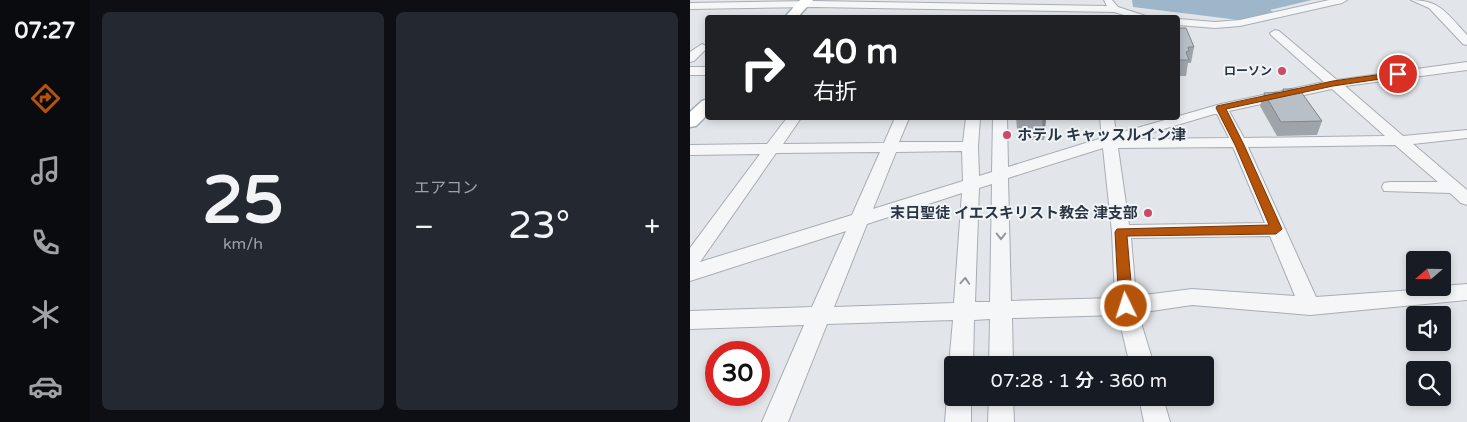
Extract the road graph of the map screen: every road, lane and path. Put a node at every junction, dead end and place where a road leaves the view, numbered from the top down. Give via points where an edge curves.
1 (1342, 0) edge
2 (1416, 0) edge
3 (705, 3) edge
4 (805, 3) edge
5 (875, 3) edge
6 (950, 3) edge
7 (1111, 4) edge
8 (690, 6) edge
9 (994, 8) edge
10 (1011, 8) edge
11 (690, 14) edge
12 (793, 15) edge
13 (866, 15) edge
14 (945, 15) edge
15 (1139, 15) edge
16 (1180, 22) edge
17 (1275, 33) dead end
18 (1467, 42) edge
19 (702, 47) dead end
20 (690, 58) edge
21 (1467, 66) edge
22 (690, 71) edge
23 (705, 71) edge
24 (1333, 84) junction
25 (705, 107) edge
26 (1221, 108) junction
27 (793, 120) edge
28 (901, 120) edge
29 (973, 120) edge
30 (1000, 120) edge
31 (1107, 120) edge
32 (690, 122) edge
33 (1467, 134) edge
34 (1399, 140) junction
35 (1110, 143) junction
36 (1238, 143) junction
37 (970, 146) junction
38 (890, 147) junction
39 (772, 148) junction
40 (690, 150) edge
41 (1001, 175) junction
42 (971, 185) junction
43 (1457, 185) edge
44 (1390, 187) dead end
45 (1467, 199) edge
46 (859, 220) junction
47 (1276, 229) junction
48 (713, 231) junction
49 (1121, 232) junction
50 (690, 262) edge
51 (712, 266) junction
52 (690, 273) edge
53 (1467, 292) edge
54 (1126, 306) junction
55 (1310, 306) junction
56 (1002, 310) junction
57 (964, 312) junction
58 (818, 318) junction
59 (690, 320) edge
60 (962, 356) edge
61 (1001, 356) edge
62 (1140, 356) edge
63 (959, 406) edge
64 (1001, 406) edge
65 (1153, 406) edge
66 (775, 422) edge
67 (958, 422) edge
68 (1001, 422) edge
69 (1157, 422) edge

1 - 16 street via 1240,23
2 - 18 street via 1432,6
3 - 4 street
3 - 8 street
3 - 11 street
4 - 5 street
4 - 12 main road
5 - 6 street
5 - 13 street
6 - 9 street
6 - 14 street
7 - 10 street
7 - 15 street
9 - 10 street
17 - 24 street
19 - 20 street
21 - 24 street
22 - 23 street
24 - 26 street
24 - 34 street
25 - 32 main road
26 - 35 street
26 - 36 street
27 - 39 street
28 - 38 street
29 - 37 street
30 - 41 street
31 - 35 street
33 - 34 street
34 - 36 street
34 - 43 street
35 - 36 street
35 - 41 street
35 - 49 street
36 - 47 street
37 - 38 street
37 - 42 street
38 - 39 street
38 - 46 street
39 - 40 street
39 - 48 street
41 - 42 street
41 -> 56 street
42 - 46 street
57 -> 42 street
43 - 44 street
43 - 45 street
46 - 51 street
46 - 58 street
47 - 49 street
47 - 55 street
48 - 50 street
48 - 51 street
49 - 54 street
51 - 52 street
53 - 55 street
54 - 55 street via 1192,297
54 - 56 street
54 - 62 street
56 - 57 street
56 - 61 street
57 - 58 street
57 - 60 street
58 - 59 street
58 - 66 street
63 - 67 street
64 - 68 street
65 - 69 street

